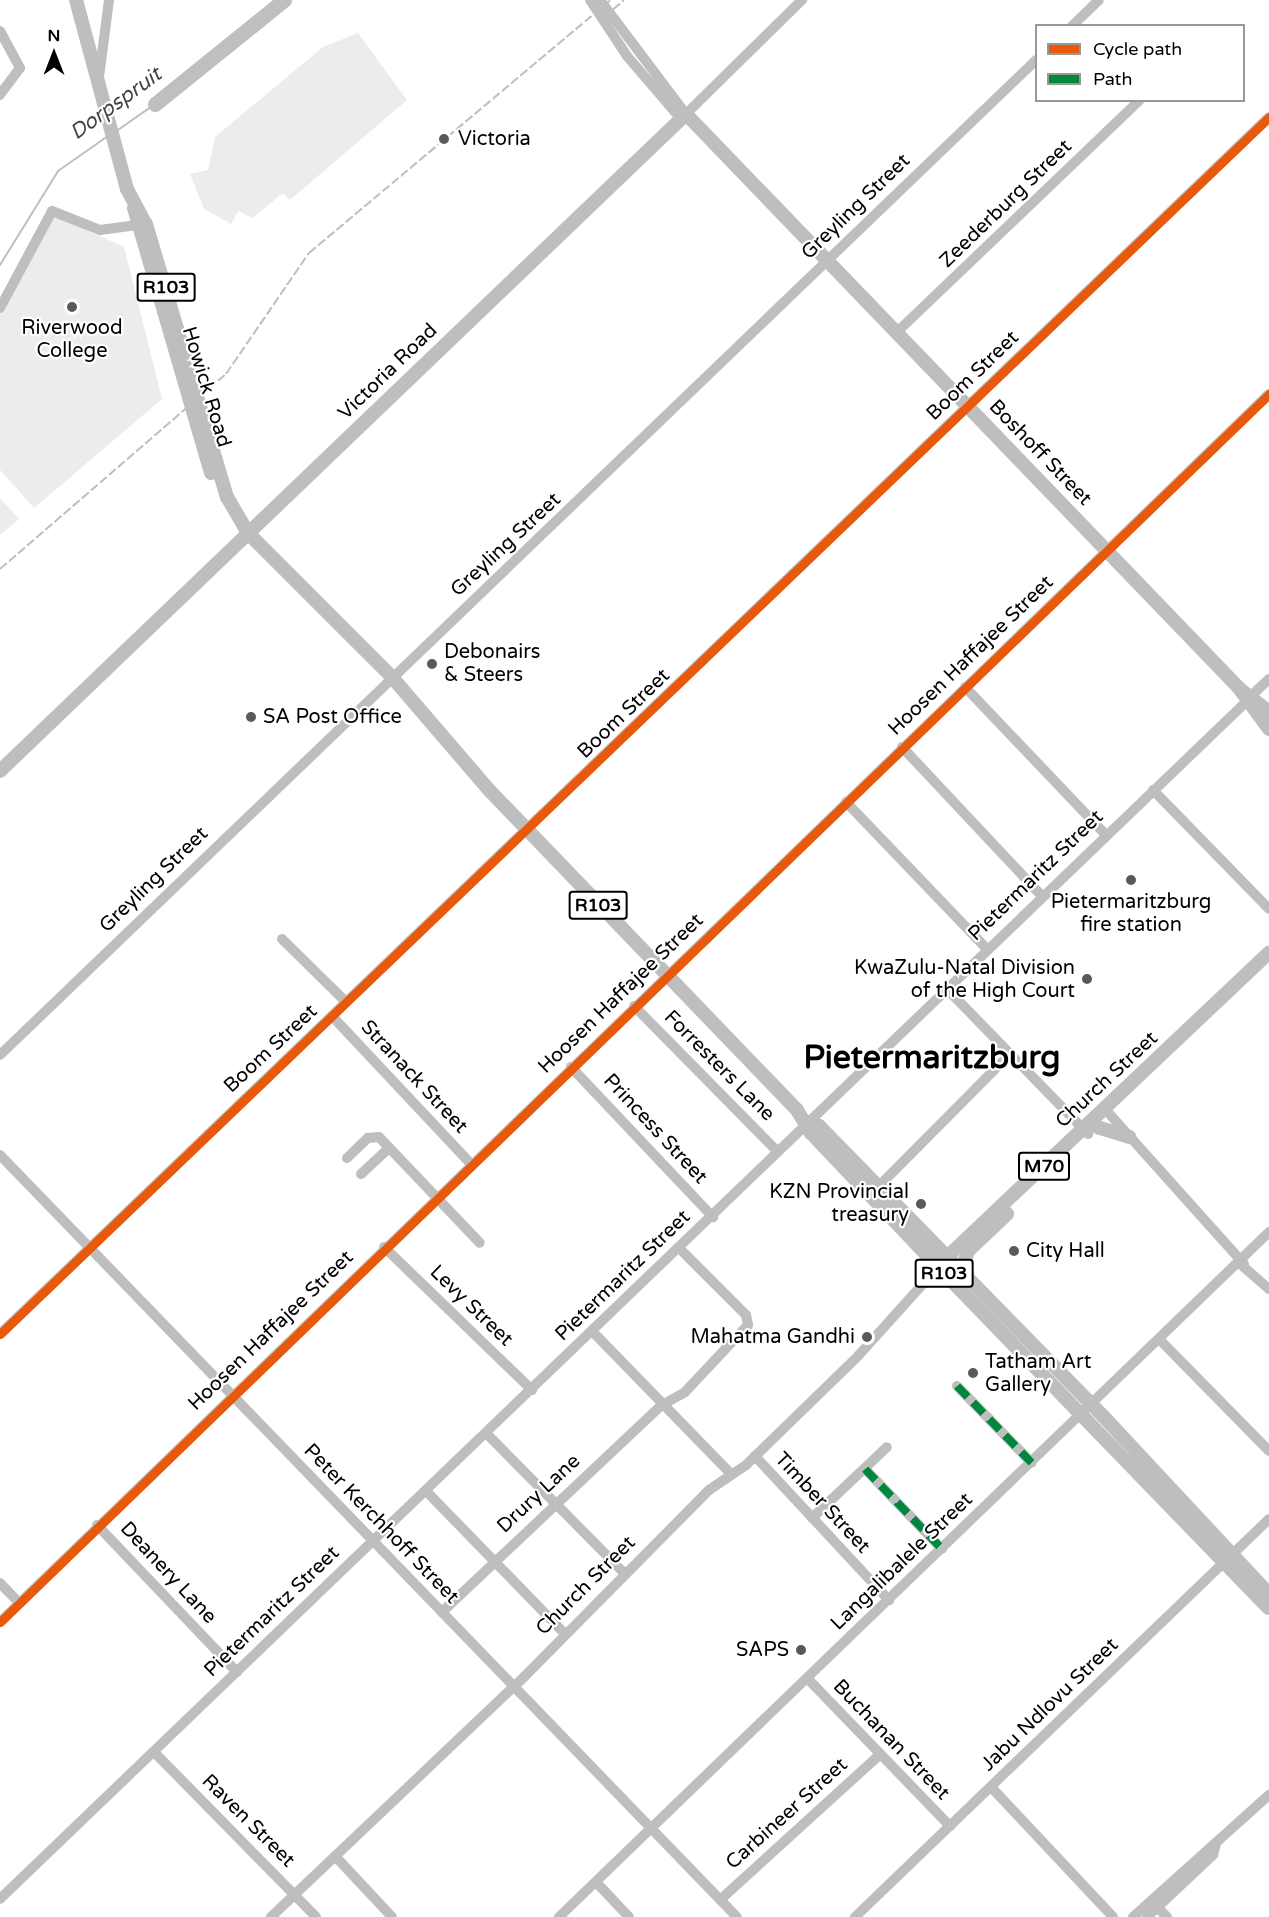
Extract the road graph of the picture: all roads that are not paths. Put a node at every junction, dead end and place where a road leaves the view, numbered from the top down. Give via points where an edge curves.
1 (76, 0) edge
2 (109, 0) edge
3 (590, 0) edge
4 (600, 0) edge
5 (802, 0) edge
6 (1099, 0) edge
7 (1074, 24) edge
8 (0, 32) edge
9 (1035, 61) edge
10 (641, 65) junction
11 (98, 84) junction
12 (0, 95) edge
13 (1138, 102) edge
14 (682, 110) junction
15 (1269, 117) edge
16 (140, 225) junction
17 (826, 260) junction
18 (0, 308) edge
19 (896, 333) junction
20 (1269, 394) edge
21 (968, 406) junction
22 (245, 536) junction
23 (1107, 551) junction
24 (1269, 679) edge
25 (387, 680) junction
26 (965, 687) junction
27 (1246, 695) junction
28 (1269, 712) edge
29 (1269, 729) edge
30 (902, 747) junction
31 (0, 771) edge
32 (1153, 790) junction
33 (846, 801) junction
34 (528, 831) junction
35 (1106, 835) junction
36 (1042, 896) junction
37 (1269, 909) edge
38 (282, 939) dead end
39 (988, 950) junction
40 (1269, 953) edge
41 (1269, 965) edge
42 (666, 975) junction
43 (948, 990) junction
44 (346, 1002) junction
45 (634, 1006) junction
46 (332, 1016) junction
47 (0, 1055) edge
48 (1008, 1056) junction
49 (571, 1067) junction
50 (1107, 1112) junction
51 (808, 1122) junction
52 (1089, 1130) junction
53 (1130, 1137) junction
54 (389, 1148) junction
55 (778, 1152) junction
56 (0, 1155) edge
57 (347, 1158) dead end
58 (470, 1163) junction
59 (361, 1174) dead end
60 (877, 1188) junction
61 (435, 1197) junction
62 (1195, 1209) junction
63 (713, 1217) junction
64 (1269, 1232) edge
65 (1228, 1242) junction
66 (480, 1243) dead end
67 (1256, 1244) junction
68 (89, 1247) junction
69 (384, 1247) junction
70 (680, 1249) junction
71 (1242, 1261) junction
72 (943, 1267) junction
73 (961, 1275) junction
74 (1269, 1289) edge
75 (592, 1331) junction
76 (0, 1334) edge
77 (1159, 1339) junction
78 (957, 1386) dead end
79 (532, 1390) junction
80 (231, 1394) junction
81 (662, 1405) junction
82 (1086, 1408) junction
83 (487, 1434) junction
84 (887, 1447) dead end
85 (1269, 1451) edge
86 (754, 1456) junction
87 (1032, 1462) junction
88 (865, 1469) junction
89 (729, 1472) junction
90 (427, 1492) junction
91 (554, 1504) junction
92 (812, 1518) junction
93 (1269, 1519) edge
94 (97, 1525) junction
95 (373, 1542) junction
96 (942, 1549) junction
97 (1229, 1557) junction
98 (495, 1561) junction
99 (625, 1574) junction
100 (0, 1583) edge
101 (1269, 1594) edge
102 (888, 1600) junction
103 (19, 1603) junction
104 (1269, 1608) edge
105 (442, 1612) junction
106 (0, 1622) edge
107 (565, 1634) junction
108 (237, 1672) junction
109 (807, 1678) junction
110 (514, 1686) junction
111 (154, 1752) junction
112 (878, 1755) junction
113 (990, 1787) junction
114 (1269, 1795) edge
115 (950, 1826) junction
116 (650, 1827) junction
117 (335, 1856) junction
118 (596, 1882) junction
119 (295, 1894) junction
120 (0, 1899) edge
121 (720, 1900) junction
122 (1154, 1904) junction
123 (271, 1917) edge
124 (316, 1917) edge
125 (392, 1917) edge
126 (559, 1917) edge
127 (629, 1917) edge
128 (737, 1917) edge
129 (855, 1917) edge
130 (1113, 1917) edge
131 (1133, 1917) edge
132 (1147, 1917) edge
133 (1167, 1917) edge

1 - 11 main road, Howick Road / R103
2 - 11 street
3 - 10 street
4 - 10 street
5 - 14 street, Victoria Road
6 - 7 street
8 - 12 street via 20,69
9 - 17 street, Greyling Street
10 - 14 street
11 - 16 main road, Howick Road / R103
13 - 19 street, Zeederburg Street
14 - 17 main road, Boshoff Street
14 - 22 main road, Victoria Road
15 - 21 street, Boom Street
16 - 18 street via 100,230 53,210
16 - 22 main road, Howick Road / R103 via 187,369 219,500
17 - 19 main road, Boshoff Street
17 - 25 street, Greyling Street
19 - 21 main road, Boshoff Street
20 - 23 street, Hoosen Haffajee Street
21 - 23 main road, Boshoff Street
21 - 34 street, Boom Street
22 - 25 main road, R103
22 - 31 main road, Victoria Road
23 - 26 street, Hoosen Haffajee Street
23 - 27 main road, Boshoff Street
24 - 27 street, Pietermaritz Street
25 - 34 main road, R103
25 - 47 street, Greyling Street
26 - 30 street, Hoosen Haffajee Street
26 - 35 street
27 - 28 main road, Boshoff Street
27 - 29 main road, Boshoff Street
27 - 32 street, Pietermaritz Street
30 - 33 street, Hoosen Haffajee Street
30 - 36 street
32 - 35 street, Pietermaritz Street
32 - 37 street
33 - 39 street
33 - 42 street, Hoosen Haffajee Street
34 - 42 main road, R103
34 - 44 street, Boom Street
35 - 36 street, Pietermaritz Street
36 - 39 street, Pietermaritz Street
38 - 44 street
39 - 43 street, Pietermaritz Street
40 - 50 main road, Church Street / M70
41 - 50 main road, Church Street / M70
42 - 45 street, Hoosen Haffajee Street
42 - 51 main road, R103
43 - 48 street
43 - 51 street, Pietermaritz Street
44 - 46 street, Boom Street
45 - 49 street, Hoosen Haffajee Street
45 - 55 street, Forresters Lane
46 - 58 street, Stranack Street
46 - 68 street, Boom Street
48 - 52 street
48 - 60 street
49 - 58 street, Hoosen Haffajee Street
49 - 63 street, Princess Street
50 - 52 main road, Church Street / M70
50 - 53 street
51 - 55 street, Pietermaritz Street
51 - 60 main road, R103 via 819,1126
51 - 72 main road, R103 via 811,1133
52 - 53 main road
52 - 72 main road, Church Street / M70
52 - 73 main road, Church Street / M70 via 968,1251
53 - 62 street
54 - 57 street via 374,1136
54 - 59 street
54 - 61 street
55 - 63 street, Pietermaritz Street
56 - 68 street, Peter Kerchhoff Street
58 - 61 street, Hoosen Haffajee Street
60 - 72 main road, R103
61 - 66 street
61 - 69 street, Hoosen Haffajee Street
62 - 65 street
62 - 71 street via 1198,1220
63 - 70 street, Pietermaritz Street
64 - 67 street, Langalibalele Street
65 - 67 street
65 - 71 street
67 - 71 street, Langalibalele Street
68 - 76 street, Boom Street
68 - 80 street, Peter Kerchhoff Street
69 - 79 street, Levy Street
69 - 80 street, Hoosen Haffajee Street
70 - 75 street, Pietermaritz Street
70 - 81 street, Drury Lane via 749,1322 685,1392
71 - 74 street
71 - 77 street, Langalibalele Street
72 - 73 main road, R103
72 - 82 main road, R103
72 - 86 street, Church Street
73 - 82 main road, R103
75 - 79 street, Pietermaritz Street
75 - 81 street
77 - 82 street, Langalibalele Street
77 - 85 street
78 - 87 street
79 - 83 street, Pietermaritz Street
80 - 94 street, Hoosen Haffajee Street
80 - 95 street, Peter Kerchhoff Street
81 - 89 street
81 - 91 street, Drury Lane
82 - 87 street, Langalibalele Street
82 - 97 main road, R103
83 - 90 street, Pietermaritz Street
83 - 91 street
84 - 88 street
86 - 89 street, Church Street
86 - 92 street, Timber Street
87 - 96 street, Langalibalele Street
88 - 92 street
88 - 96 street
89 - 99 street, Church Street
90 - 95 street, Pietermaritz Street
90 - 98 street
91 - 98 street, Drury Lane
91 - 99 street
92 - 102 street, Timber Street
93 - 97 street, Jabu Ndlovu Street
94 - 103 street, Hoosen Haffajee Street
94 - 108 street, Deanery Lane
95 - 105 street, Peter Kerchhoff Street
95 - 108 street, Pietermaritz Street
96 - 102 street, Langalibalele Street
97 - 101 main road, R103
97 - 104 main road, R103
97 - 113 street, Jabu Ndlovu Street
98 - 105 street, Drury Lane
98 - 107 street
99 - 107 street, Church Street
100 - 103 street
102 - 109 street, Langalibalele Street
103 - 106 street, Hoosen Haffajee Street
105 - 110 street, Peter Kerchhoff Street
107 - 110 street, Church Street
108 - 111 street, Pietermaritz Street
109 - 112 street, Buchanan Street
109 - 116 street, Langalibalele Street
110 - 116 street, Peter Kerchhoff Street
110 - 117 street, Church Street
111 - 119 street, Raven Street
111 - 120 street, Pietermaritz Street
112 - 115 street, Buchanan Street
112 - 121 street, Carbineer Street
113 - 115 street, Jabu Ndlovu Street
113 - 130 street
114 - 122 street via 1216,1844 1213,1855
115 - 129 street, Jabu Ndlovu Street
116 - 118 street, Langalibalele Street
116 - 121 street, Peter Kerchhoff Street
117 - 119 street, Church Street
117 - 125 street
118 - 126 street, Langalibalele Street
118 - 127 street
119 - 123 street, Church Street
119 - 124 street, Raven Street
121 - 128 street, Peter Kerchhoff Street
122 - 131 street
122 - 132 street
122 - 133 street

